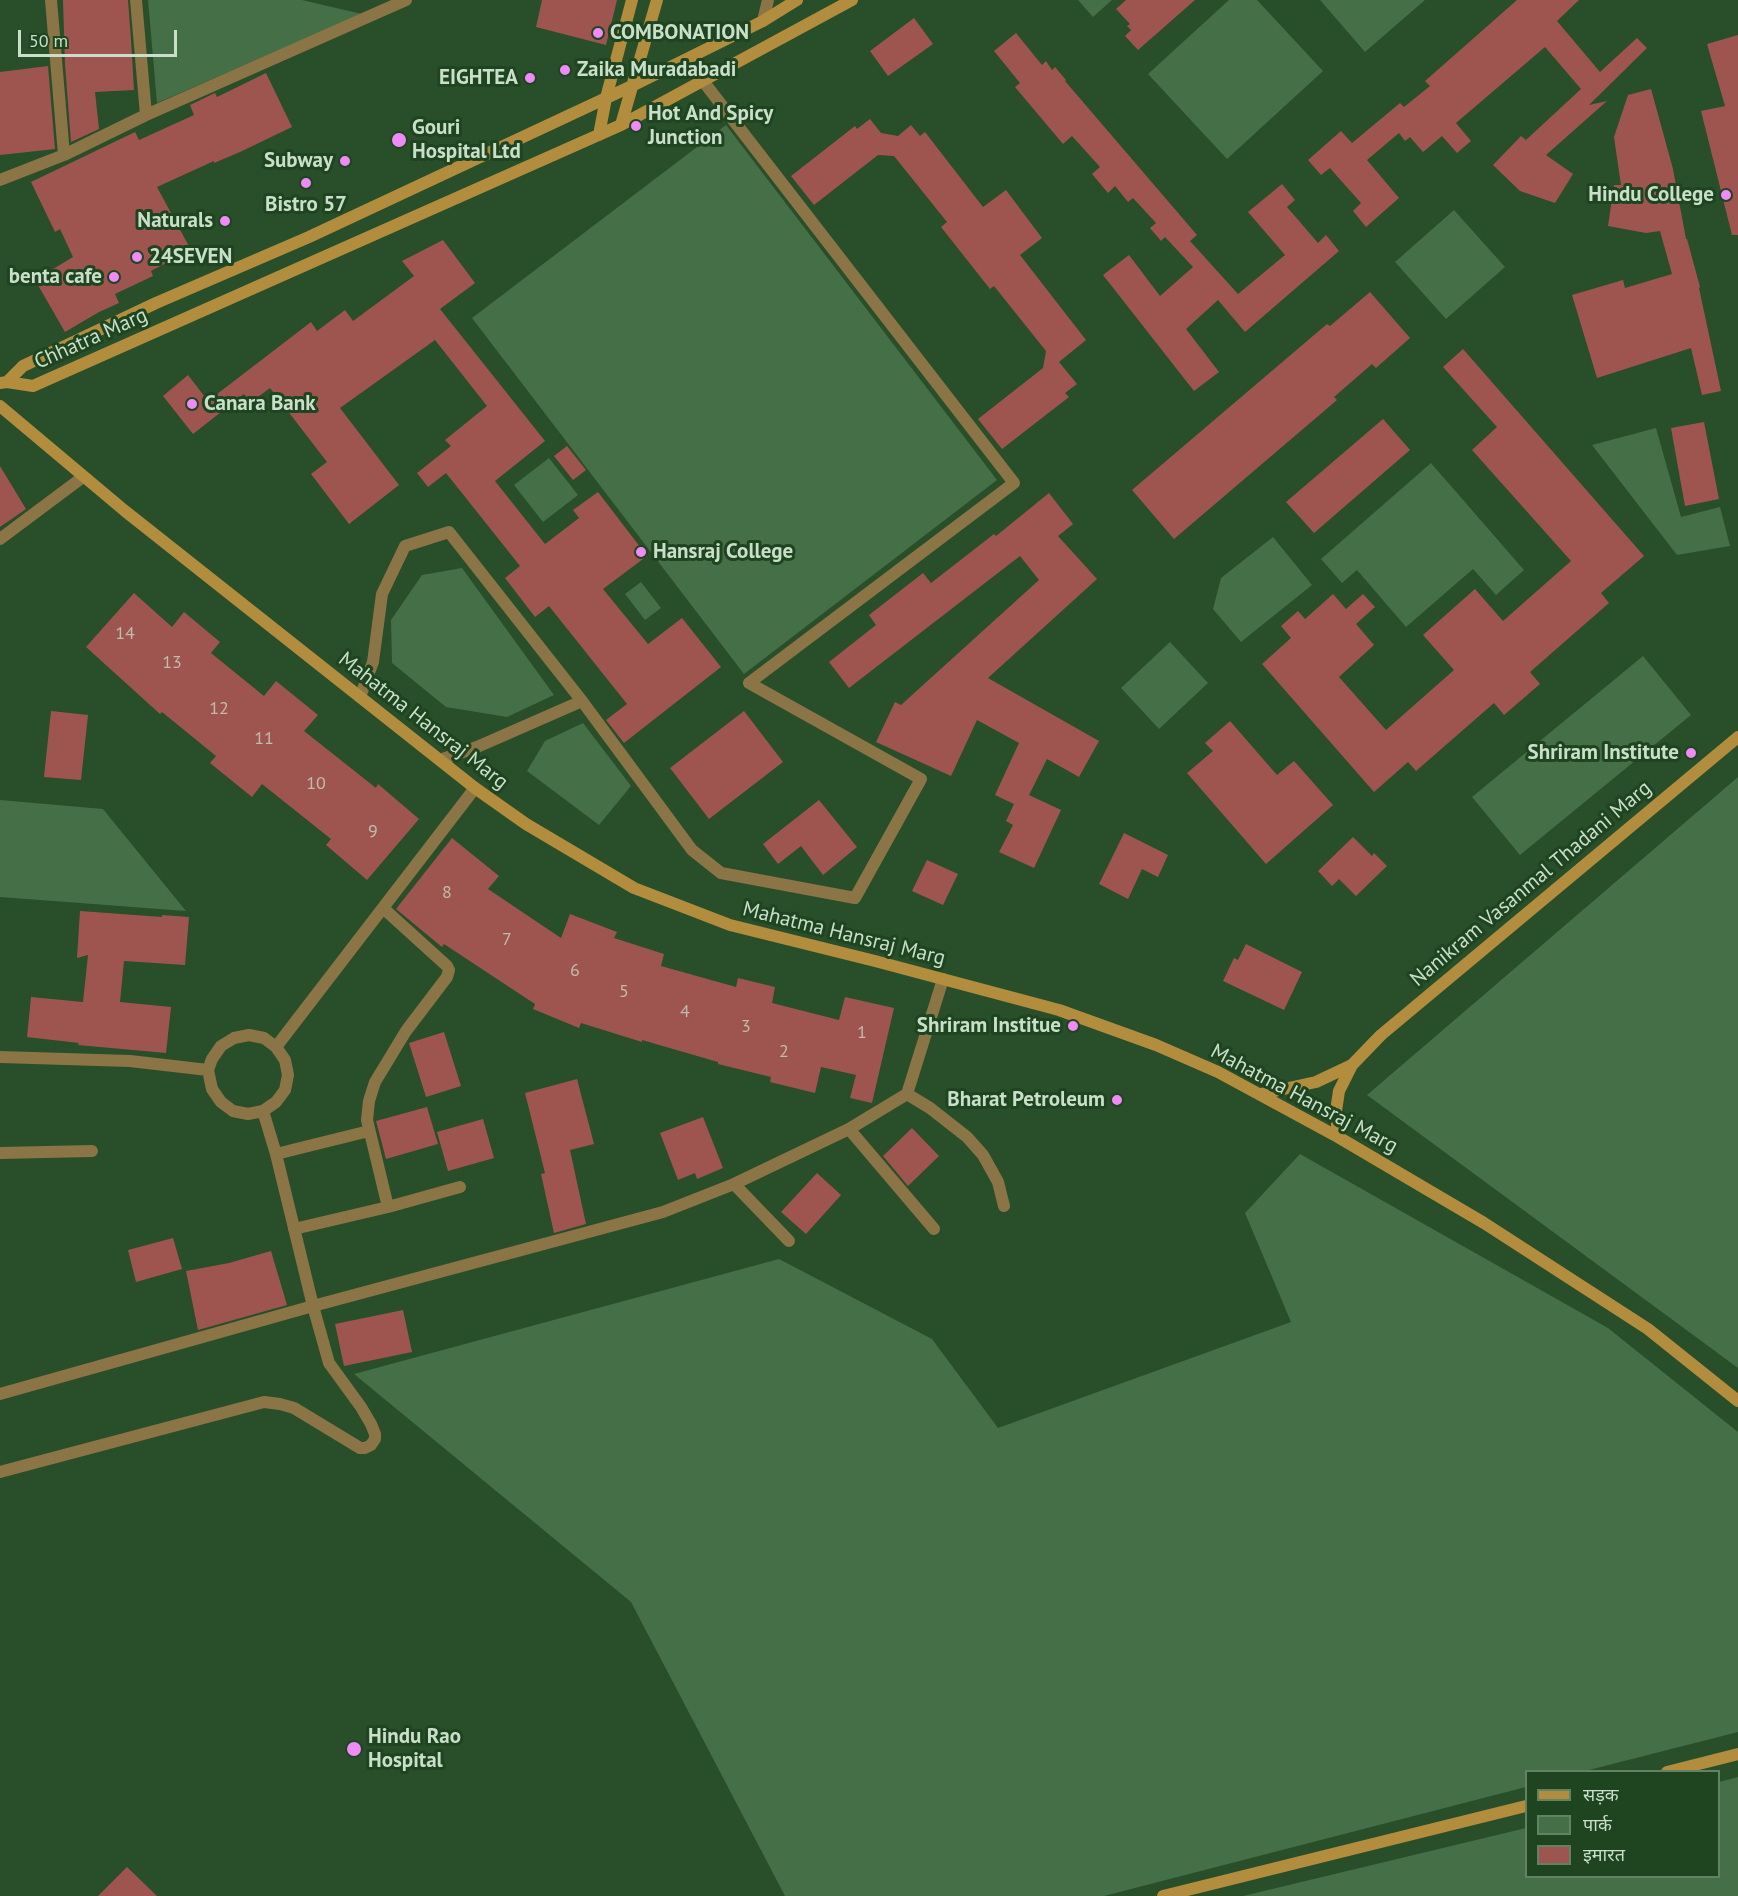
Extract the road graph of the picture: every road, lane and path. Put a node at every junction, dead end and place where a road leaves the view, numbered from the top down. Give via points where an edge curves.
1 (51, 0) edge
2 (136, 0) edge
3 (406, 0) edge
4 (632, 0) edge
5 (657, 0) edge
6 (768, 0) edge
7 (797, 0) edge
8 (852, 0) edge
9 (763, 21) junction
10 (704, 81) junction
11 (634, 85) junction
12 (606, 98) junction
13 (146, 115) junction
14 (621, 125) junction
15 (599, 135) junction
16 (64, 155) junction
17 (0, 180) edge
18 (3, 383) edge
19 (0, 406) edge
20 (83, 477) junction
21 (0, 539) edge
22 (360, 697) junction
23 (582, 701) junction
24 (1738, 737) edge
25 (440, 760) junction
26 (475, 788) junction
27 (383, 908) junction
28 (943, 979) junction
29 (276, 1047) junction
30 (0, 1057) edge
31 (1352, 1065) junction
32 (208, 1070) junction
33 (907, 1094) junction
34 (1261, 1094) junction
35 (263, 1111) junction
36 (849, 1129) junction
37 (369, 1131) junction
38 (1338, 1137) junction
39 (92, 1151) dead end
40 (0, 1153) edge
41 (276, 1154) junction
42 (734, 1184) junction
43 (460, 1186) dead end
44 (1004, 1206) dead end
45 (387, 1207) junction
46 (294, 1229) junction
47 (934, 1229) dead end
48 (789, 1241) dead end
49 (313, 1306) junction
50 (0, 1394) edge
51 (1738, 1401) edge
52 (0, 1472) edge
53 (1738, 1754) edge
54 (1675, 1770) edge
55 (1525, 1806) edge
56 (1163, 1896) edge

1 - 16 street
2 - 13 street
3 - 13 street
4 - 12 street
5 - 11 street
6 - 9 street
7 - 9 street, Chhatra Marg
8 - 10 street, Chhatra Marg
9 - 11 street, Chhatra Marg
10 - 14 street, Chhatra Marg
10 - 23 street via 1014,483 748,683 921,779 855,898 721,873 692,850
11 - 12 street, Chhatra Marg
11 - 14 street
12 - 15 street
12 - 18 street, Chhatra Marg via 309,237 156,303 23,366
13 - 16 street
14 - 15 street, Chhatra Marg
15 - 18 street, Chhatra Marg via 33,386
16 - 17 street
19 - 20 street, Mahatma Hansraj Marg
20 - 21 street
20 - 22 street, Mahatma Hansraj Marg
22 - 23 street via 373,662 382,594 405,546 449,532
22 - 25 street, Mahatma Hansraj Marg
23 - 25 street
24 - 31 street, Nanikram Vasanmal Thadani Marg via 1381,1035
25 - 26 street, Mahatma Hansraj Marg
26 - 27 street
26 - 28 street, Mahatma Hansraj Marg via 526,824 634,888 730,925
27 - 29 street
27 - 37 street via 449,970 375,1082 369,1101
28 - 33 street
28 - 34 street, Mahatma Hansraj Marg via 1059,1010 1156,1045
29 - 32 street via 264,1038 234,1038 221,1046
29 - 35 street via 285,1060 285,1090
30 - 32 street via 130,1061
31 - 34 street via 1316,1082
31 - 38 street via 1339,1091
32 - 35 street via 212,1089 233,1111
33 - 36 street
33 - 44 street via 967,1137 983,1155 998,1182
34 - 38 street, Mahatma Hansraj Marg
35 - 41 street
36 - 42 street
36 - 47 street
37 - 41 street
37 - 45 street
38 - 51 street, Mahatma Hansraj Marg via 1484,1223 1648,1329
39 - 40 street
41 - 46 street
42 - 48 street
42 - 49 street via 663,1212
43 - 45 street
45 - 46 street
46 - 49 street
49 - 50 street
49 - 52 street via 329,1363 375,1434 371,1445 360,1448 294,1407 264,1402
53 - 54 street
55 - 56 street

